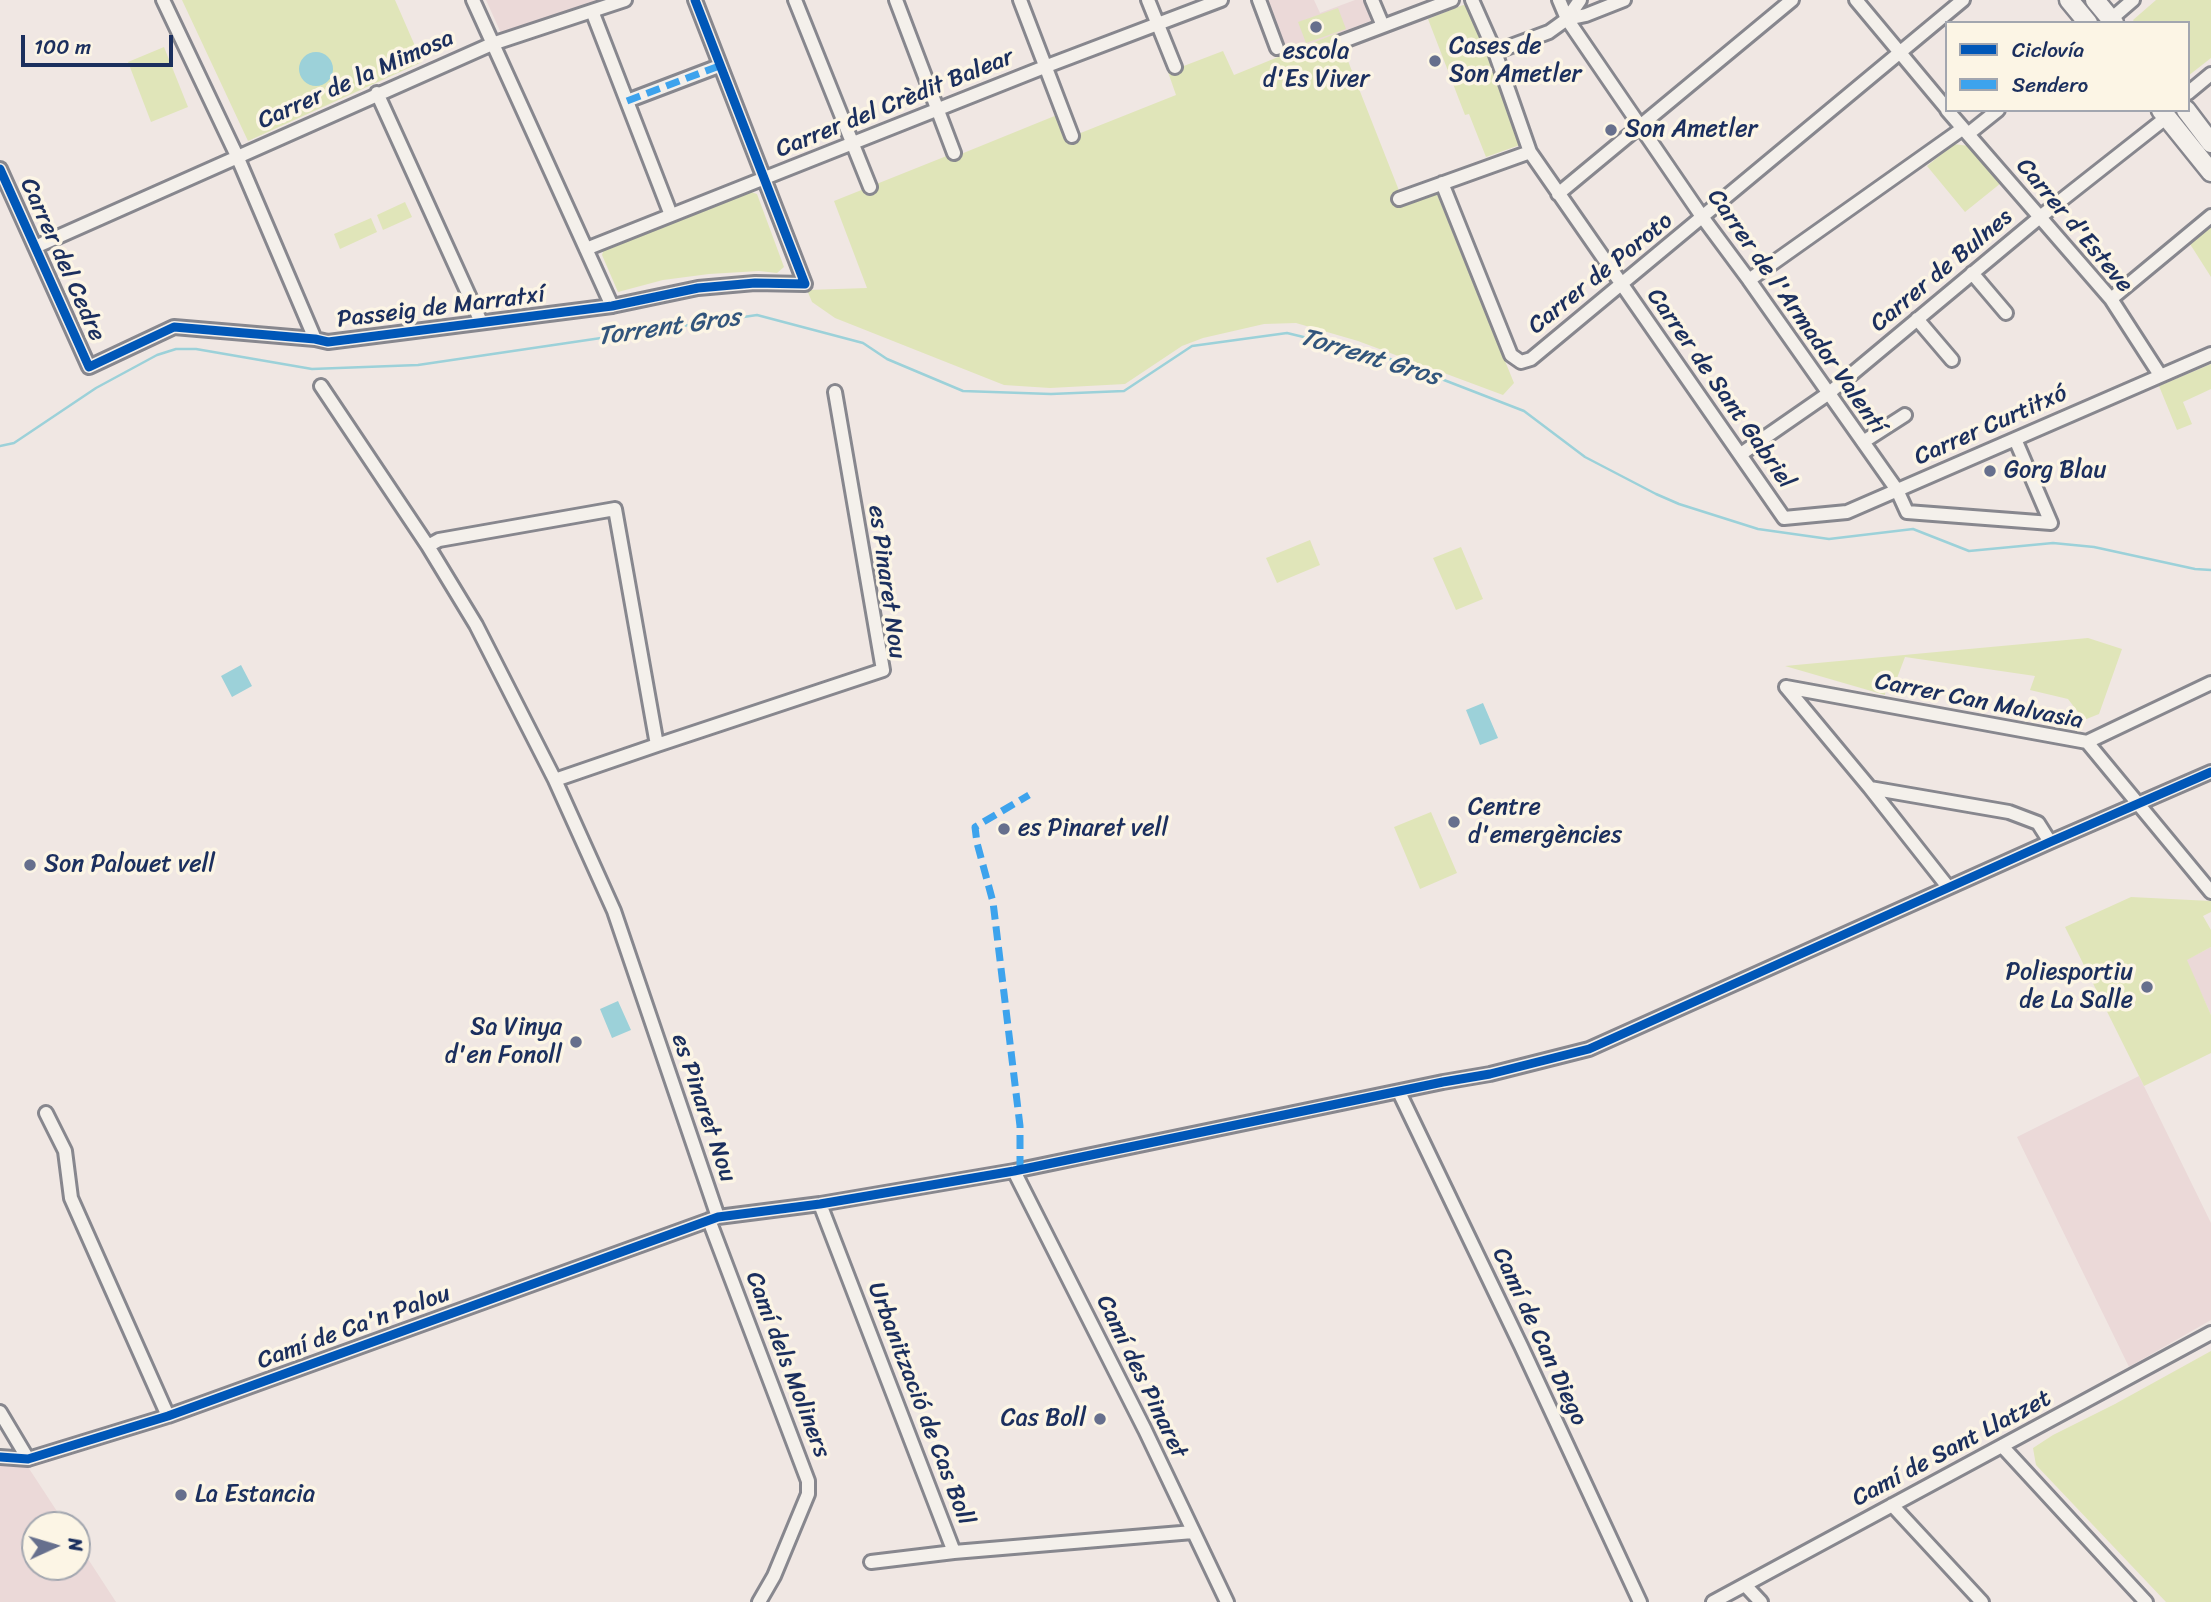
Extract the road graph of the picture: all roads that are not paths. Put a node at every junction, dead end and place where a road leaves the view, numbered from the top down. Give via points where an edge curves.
1 (163, 0) edge
2 (473, 0) edge
3 (625, 0) edge
4 (695, 0) edge
5 (795, 0) edge
6 (896, 0) edge
7 (1020, 0) edge
8 (1148, 0) edge
9 (1221, 0) edge
10 (1259, 0) edge
11 (1372, 0) edge
12 (1452, 0) edge
13 (1472, 0) edge
14 (1559, 0) edge
15 (1580, 0) edge
16 (1623, 0) edge
17 (1792, 0) edge
18 (1856, 0) edge
19 (1963, 0) edge
20 (2069, 0) edge
21 (2095, 0) edge
22 (2133, 0) edge
23 (1432, 4) edge
24 (592, 11) junction
25 (1567, 19) junction
26 (2086, 21) edge
27 (2112, 21) edge
28 (1158, 25) junction
29 (1383, 26) junction
30 (1341, 42) dead end
31 (492, 44) junction
32 (1277, 48) dead end
33 (1900, 51) junction
34 (1495, 52) junction
35 (719, 66) junction
36 (1047, 66) junction
37 (1175, 67) dead end
38 (2211, 74) edge
39 (2190, 91) edge
40 (377, 93) junction
41 (627, 101) junction
42 (1945, 107) edge
43 (938, 111) junction
44 (1949, 112) edge
45 (1995, 112) edge
46 (2188, 112) edge
47 (2166, 113) edge
48 (1641, 126) junction
49 (1965, 131) junction
50 (1072, 136) dead end
51 (2211, 143) edge
52 (853, 145) junction
53 (1530, 152) junction
54 (954, 153) dead end
55 (237, 156) junction
56 (0, 169) edge
57 (2211, 173) edge
58 (764, 179) junction
59 (1442, 183) junction
60 (870, 187) dead end
61 (1558, 194) junction
62 (1399, 199) dead end
63 (671, 215) junction
64 (2211, 216) edge
65 (2040, 217) junction
66 (1703, 218) junction
67 (35, 247) junction
68 (586, 249) junction
69 (1972, 273) junction
70 (1749, 280) junction
71 (1621, 285) junction
72 (2111, 299) junction
73 (612, 306) junction
74 (2006, 313) dead end
75 (1917, 319) junction
76 (481, 322) junction
77 (315, 339) junction
78 (2211, 354) edge
79 (1952, 360) dead end
80 (89, 367) joint
81 (2160, 375) junction
82 (321, 386) dead end
83 (835, 392) dead end
84 (1829, 393) junction
85 (1905, 415) dead end
86 (2015, 439) junction
87 (1863, 442) junction
88 (1741, 454) junction
89 (1897, 490) junction
90 (1784, 518) joint
91 (428, 546) junction
92 (2211, 682) edge
93 (2087, 742) junction
94 (657, 745) junction
95 (2211, 772) edge
96 (555, 779) junction
97 (1870, 788) junction
98 (2137, 804) junction
99 (2050, 842) junction
100 (2205, 875) edge
101 (1948, 887) junction
102 (2211, 892) edge
103 (1399, 1092) junction
104 (46, 1113) dead end
105 (1014, 1171) junction
106 (820, 1204) junction
107 (713, 1218) junction
108 (2211, 1333) edge
109 (0, 1412) edge
110 (168, 1416) junction
111 (2002, 1446) junction
112 (0, 1457) edge
113 (28, 1460) junction
114 (1892, 1505) junction
115 (1193, 1532) junction
116 (954, 1552) junction
117 (871, 1562) dead end
118 (1745, 1585) junction
119 (759, 1602) edge
120 (1227, 1602) edge
121 (1640, 1602) edge
122 (1713, 1602) edge
123 (1761, 1602) edge
124 (1982, 1602) edge
125 (2146, 1602) edge

1 - 55 street
2 - 31 street
3 - 24 street, Carrer de la Mimosa
4 - 35 street
5 - 52 street
6 - 43 street
7 - 36 street
8 - 28 street
9 - 28 street, Carrer del Crèdit Balear
10 - 32 street
11 - 29 street
12 - 23 street
13 - 34 street, Carrer de Sant Gabriel
14 - 25 street, Carrer de l'Armador Valentí
15 - 25 street
16 - 25 street
17 - 48 street
18 - 33 street, Carrer d'Esteve
19 - 33 street, Carrer de Poroto
20 - 26 main road
21 - 27 main road
22 - 27 street
23 - 29 street
24 - 31 street, Carrer de la Mimosa
24 - 41 street
25 - 34 street via 1549,32
25 - 48 street, Carrer de l'Armador Valentí
28 - 36 street, Carrer del Crèdit Balear
28 - 37 street
29 - 30 street
31 - 40 street, Carrer de la Mimosa
31 - 68 street
33 - 42 street, Carrer d'Esteve
33 - 66 street, Carrer de Poroto
34 - 53 street, Carrer de Sant Gabriel
35 - 41 street
35 - 58 street
36 - 43 street, Carrer del Crèdit Balear
36 - 50 street
38 - 39 street
40 - 55 street, Carrer de la Mimosa
40 - 76 street
41 - 63 street
43 - 52 street, Carrer del Crèdit Balear
43 - 54 street
44 - 49 street, Carrer d'Esteve
45 - 49 street
46 - 51 main road
47 - 57 main road
47 - 65 street, Carrer de Bulnes
48 - 61 street
48 - 66 street, Carrer de l'Armador Valentí
49 - 65 street, Carrer d'Esteve
49 - 70 street
52 - 58 street, Carrer del Crèdit Balear
52 - 60 street
53 - 59 street
53 - 61 street, Carrer de Sant Gabriel
55 - 67 street, Carrer de la Mimosa
55 - 77 street
56 - 67 street, Carrer del Cedre
58 - 63 street, Carrer del Crèdit Balear
58 - 73 street, Passeig de Marratxí via 805,284 698,288
59 - 62 street
59 - 71 street, Carrer de Poroto via 1511,355 1521,362 1531,359
61 - 71 street, Carrer de Sant Gabriel
63 - 68 street, Carrer del Crèdit Balear
64 - 72 street
65 - 69 street, Carrer de Bulnes
65 - 72 street, Carrer d'Esteve
66 - 70 street, Carrer de l'Armador Valentí
66 - 71 street, Carrer de Poroto
67 - 80 street, Carrer del Cedre
68 - 73 street
69 - 74 street
69 - 75 street, Carrer de Bulnes
70 - 84 street, Carrer de l'Armador Valentí
71 - 88 street, Carrer de Sant Gabriel
72 - 81 street, Carrer d'Esteve
73 - 76 street, Passeig de Marratxí
75 - 79 street
75 - 84 street, Carrer de Bulnes
76 - 77 street, Passeig de Marratxí via 328,342
77 - 80 street, Passeig de Marratxí via 174,327
78 - 81 street, Carrer Curtitxó
81 - 86 street, Carrer Curtitxó
82 - 91 street, es Pinaret Nou
83 - 94 street, es Pinaret Nou via 883,670
84 - 87 street, Carrer de l'Armador Valentí
84 - 88 street, Carrer de Bulnes
85 - 87 street
86 - 89 street, Carrer Curtitxó
86 - 89 street, Carrer de l'Armador Valentí via 2051,523 1907,512
87 - 89 street, Carrer de l'Armador Valentí
88 - 90 street, Carrer de Sant Gabriel
89 - 90 street, Carrer Curtitxó via 1847,512
91 - 94 street via 439,540 615,509
91 - 96 street, es Pinaret Nou via 476,625
92 - 93 street
93 - 97 street, Carrer Can Malvasia via 1786,687
93 - 98 street, Carrer Can Malvasia
94 - 96 street, es Pinaret Nou
95 - 98 street, Camí de Ca'n Palou
96 - 107 street, es Pinaret Nou via 614,911
97 - 99 street via 2009,812 2038,822
97 - 101 street
98 - 99 street, Camí de Ca'n Palou
98 - 100 street, Carrer Can Malvasia
99 - 101 street, Camí de Ca'n Palou
100 - 102 street, Carrer Can Malvasia
101 - 103 street, Camí de Ca'n Palou via 1589,1049
103 - 105 street, Camí de Ca'n Palou
103 - 121 street, Camí de Can Diego
104 - 110 street via 65,1151 71,1198
105 - 106 street, Camí de Ca'n Palou
105 - 115 street, Camí des Pinaret
106 - 107 street, Camí de Ca'n Palou
106 - 116 street, Urbanització de Cas Boll
107 - 110 street, Camí de Ca'n Palou
107 - 119 street, Camí dels Moliners via 808,1481 808,1493
108 - 111 street, Camí de Sant Llatzet
109 - 113 street
110 - 113 street, Camí de Ca'n Palou
111 - 114 street, Camí de Sant Llatzet
111 - 125 street
112 - 113 street, Camí de Ca'n Palou
114 - 118 street, Camí de Sant Llatzet
114 - 124 street
115 - 116 street, Urbanització de Cas Boll
115 - 120 street, Camí des Pinaret
116 - 117 street
118 - 122 street, Camí de Sant Llatzet
118 - 123 street

